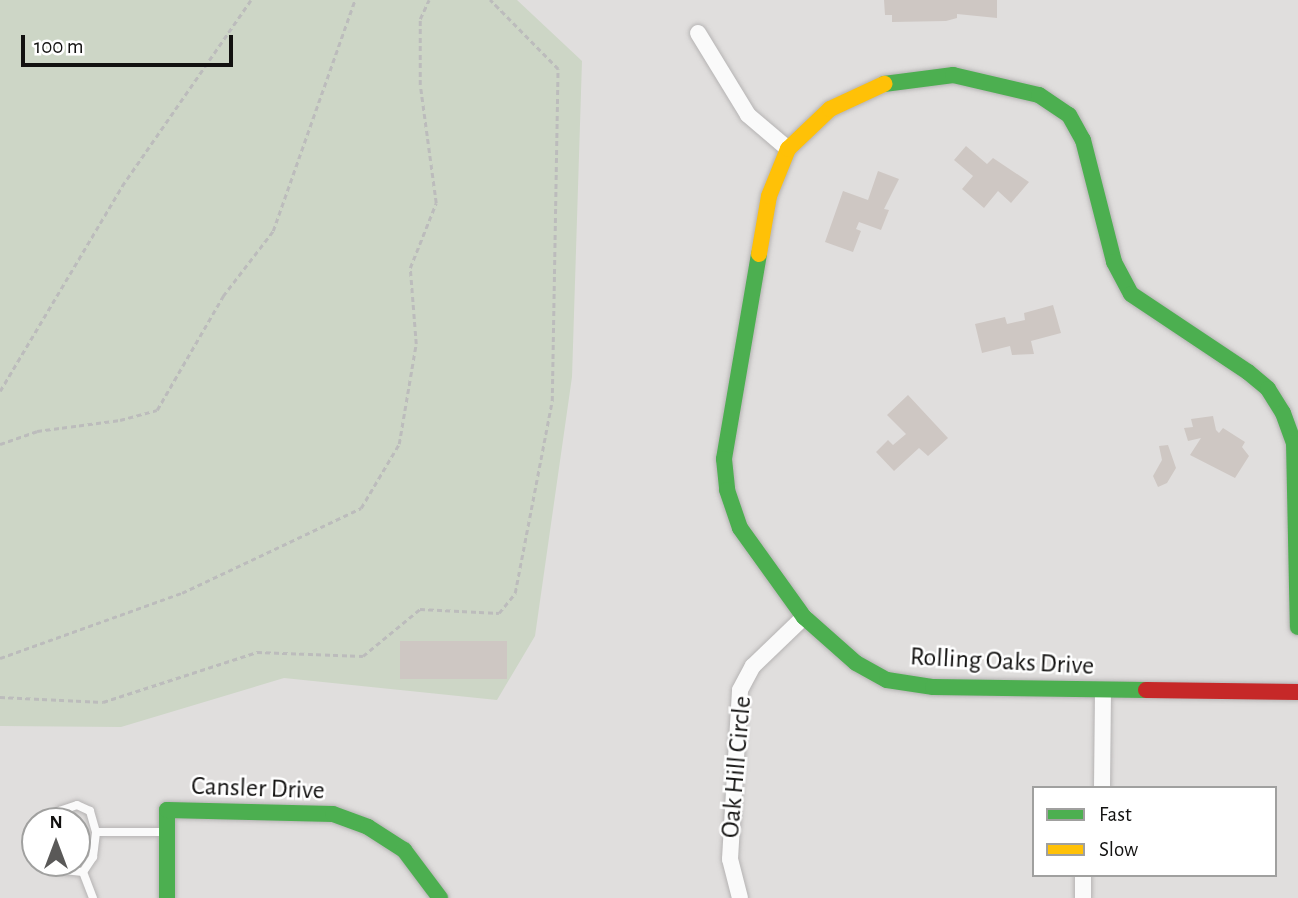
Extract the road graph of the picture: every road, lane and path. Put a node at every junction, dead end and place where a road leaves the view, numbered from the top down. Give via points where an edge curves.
1 (251, 0) edge
2 (355, 0) edge
3 (429, 0) edge
4 (490, 0) edge
5 (698, 33) dead end
6 (788, 149) junction
7 (0, 391) edge
8 (0, 444) edge
9 (804, 617) junction
10 (1298, 627) edge
11 (0, 657) edge
12 (1103, 692) junction
13 (1298, 692) edge
14 (0, 697) edge
15 (1102, 786) edge
16 (91, 814) edge
17 (96, 832) junction
18 (167, 832) junction
19 (91, 860) edge
20 (85, 877) edge
21 (1083, 877) edge
22 (93, 898) edge
23 (167, 898) edge
24 (440, 898) edge
25 (740, 898) edge
26 (1083, 898) edge

1 - 7 path via 122,186
2 - 8 path via 273,231 223,296 157,410 37,431
3 - 11 path via 420,19 420,85 436,203 410,268 416,345 399,444 361,508 182,593
4 - 14 path via 558,69 552,401 515,593 499,613 420,610 363,656 257,652 103,702
5 - 6 street via 748,115
6 - 9 street, Rolling Oaks Drive via 769,197 724,459 727,490 740,528
6 - 10 street, Rolling Oaks Drive via 830,108 868,88 909,78 953,75 993,83 1039,95 1069,115 1083,139 1114,262 1131,294 1248,372 1268,390 1283,413 1294,443
9 - 12 street, Rolling Oaks Drive via 856,663 887,680 933,687
9 - 25 street, Oak Hill Circle via 753,666 740,690 730,859
12 - 13 street, Rolling Oaks Drive
12 - 15 street
16 - 17 lane
17 - 18 lane
17 - 19 lane
18 - 23 street
18 - 24 street, Cansler Drive via 167,810 333,814 369,827 404,850
20 - 22 lane
21 - 26 street

